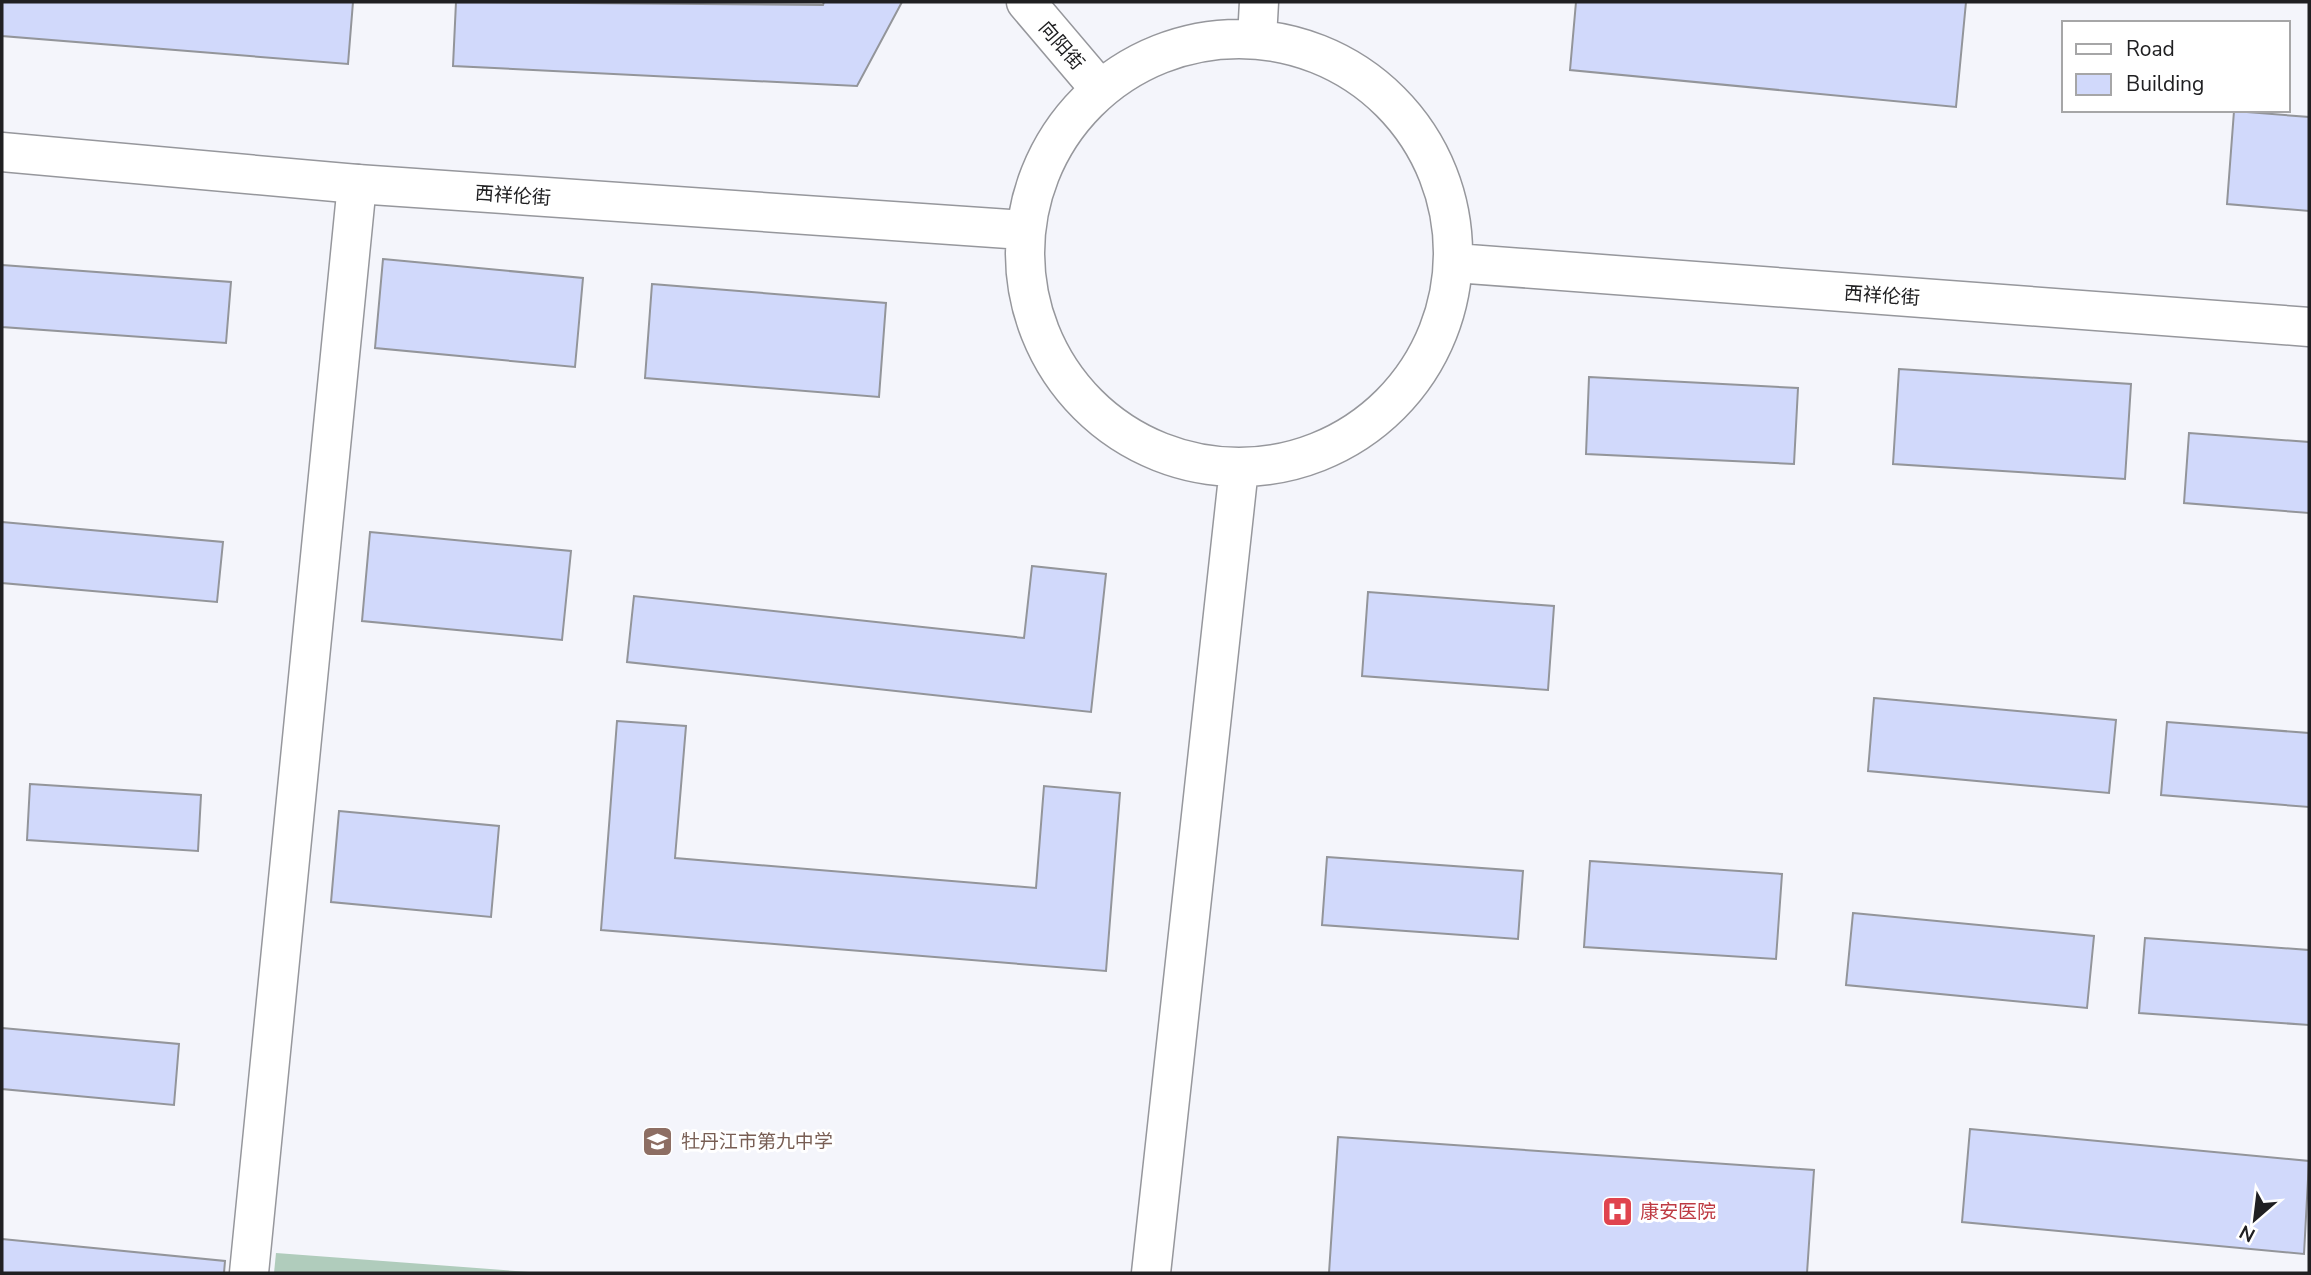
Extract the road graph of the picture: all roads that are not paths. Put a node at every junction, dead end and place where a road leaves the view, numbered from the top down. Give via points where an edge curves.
1 (1026, 2) edge
2 (1258, 20) edge
3 (1099, 88) junction
4 (2, 152) edge
5 (357, 184) junction
6 (1024, 230) junction
7 (1455, 263) junction
8 (2309, 327) edge
9 (1239, 468) junction
10 (249, 1273) edge
11 (1151, 1273) edge

1 - 3 street, 向阳街
2 - 3 street via 1147,58
2 - 7 street via 1377,88 1420,137 1447,198
3 - 6 street via 1062,129 1037,177
4 - 5 street, 西祥伦街
5 - 6 street, 西祥伦街
5 - 10 street
6 - 9 street via 1029,302 1057,368 1105,421 1168,456
7 - 8 street, 西祥伦街
7 - 9 street via 1442,327 1410,384 1363,429 1304,458
9 - 11 street

